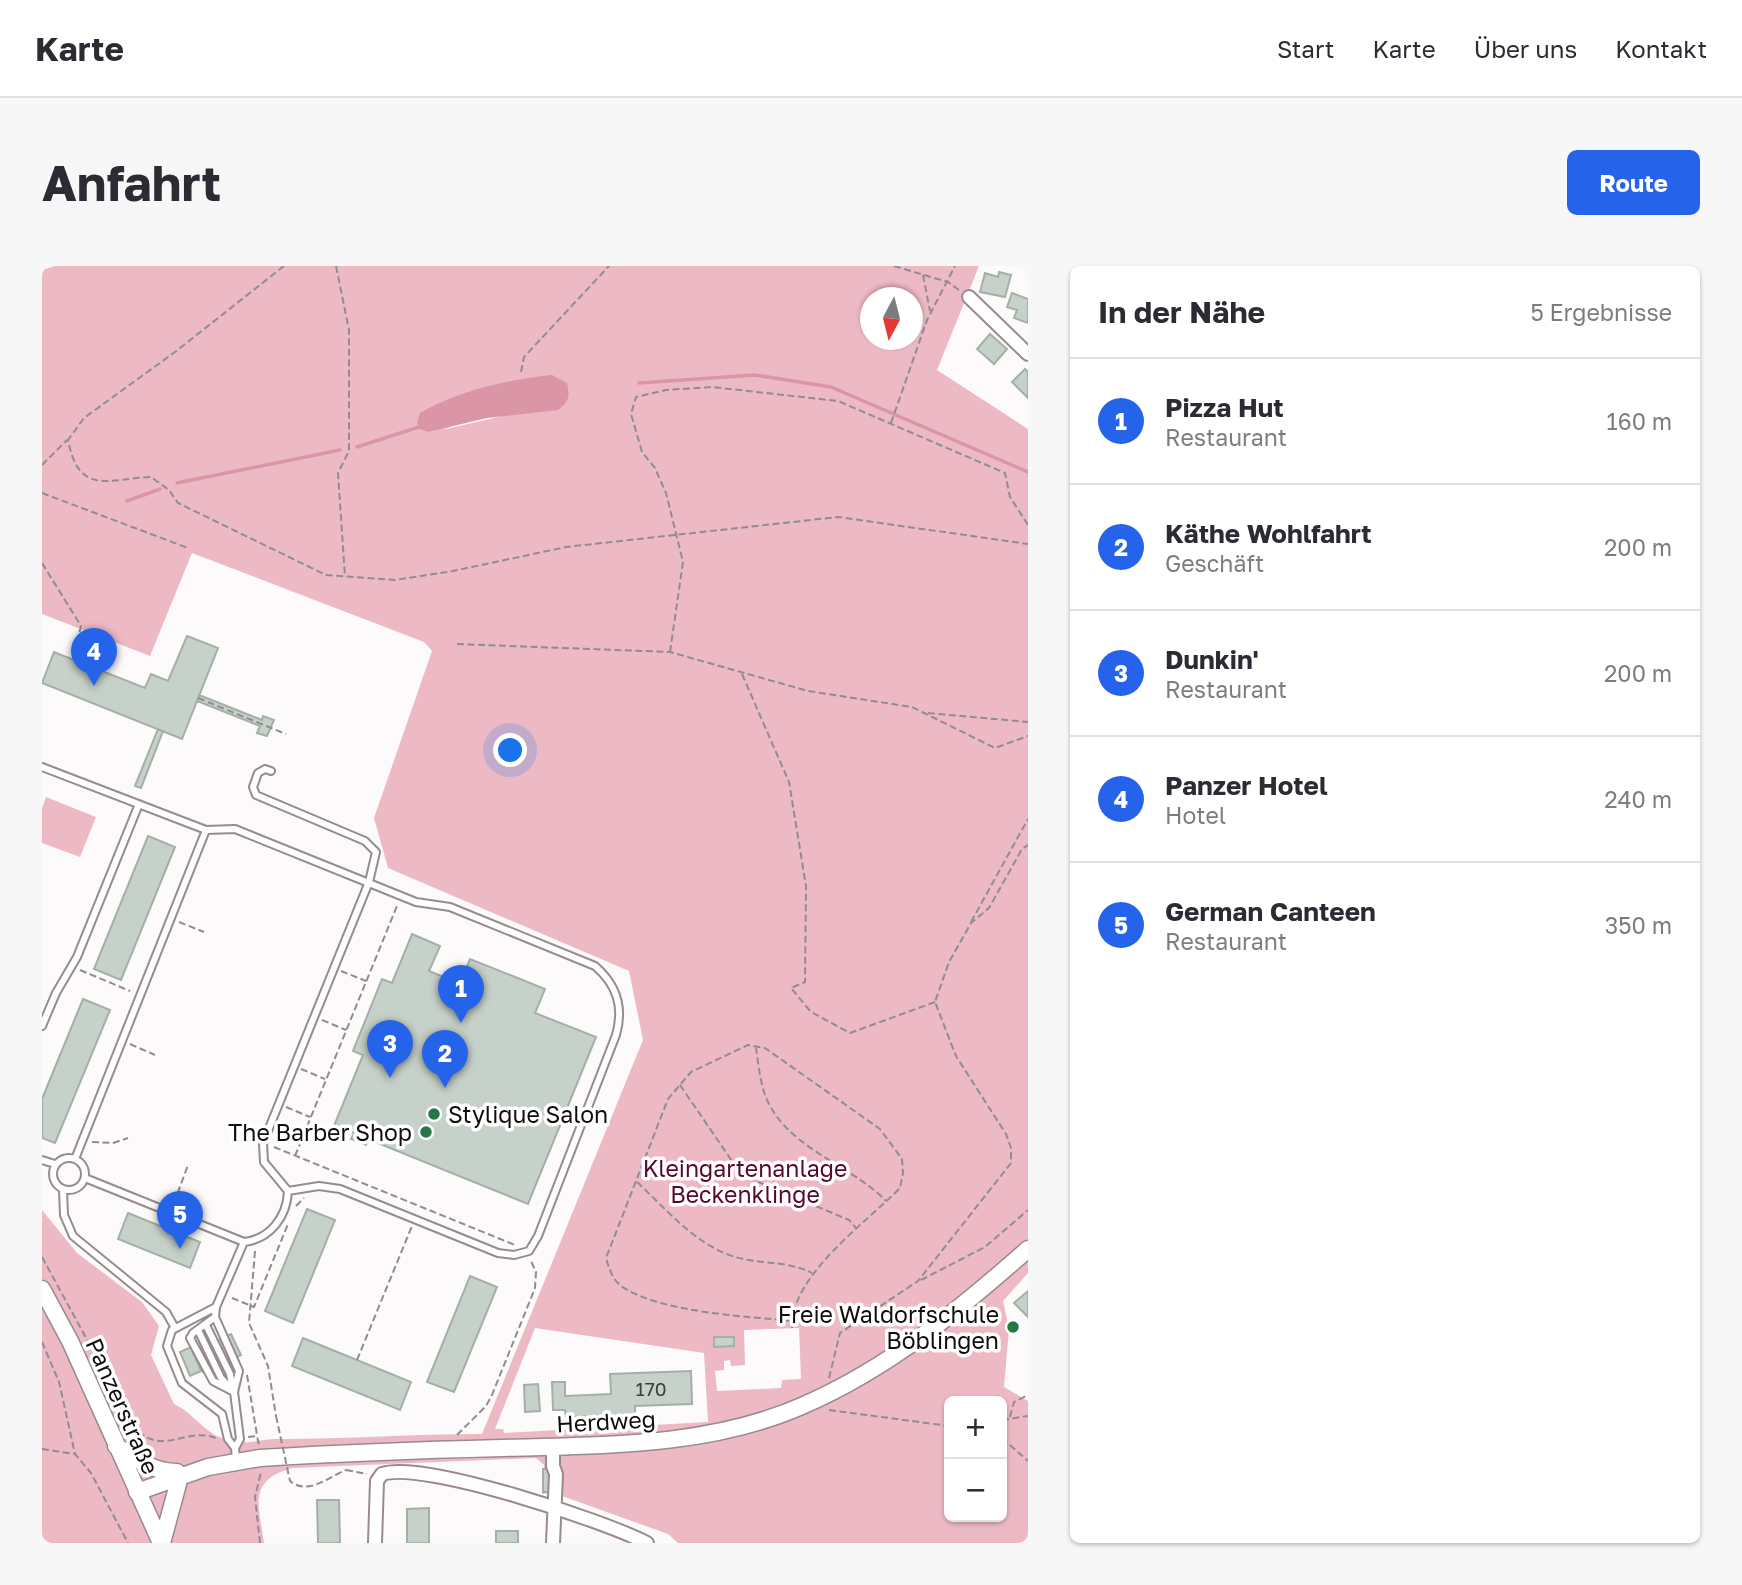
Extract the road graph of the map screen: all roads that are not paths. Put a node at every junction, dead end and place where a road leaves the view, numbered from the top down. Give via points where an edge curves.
1 (969, 297) road end
2 (1028, 354) edge
3 (42, 766) edge
4 (271, 771) dead end
5 (139, 804) junction
6 (206, 830) junction
7 (369, 881) junction
8 (42, 1026) edge
9 (75, 1159) junction
10 (42, 1160) edge
11 (55, 1164) junction
12 (85, 1178) junction
13 (63, 1190) junction
14 (288, 1191) junction
15 (244, 1242) junction
16 (1028, 1249) edge
17 (42, 1289) edge
18 (216, 1307) junction
19 (215, 1317) junction
20 (206, 1325) junction
21 (176, 1328) junction
22 (198, 1330) junction
23 (234, 1392) junction
24 (551, 1443) junction
25 (116, 1446) junction
26 (235, 1455) junction
27 (190, 1472) junction
28 (178, 1484) junction
29 (137, 1492) junction
30 (553, 1506) junction
31 (161, 1543) edge
32 (375, 1543) edge
33 (553, 1543) edge
34 (647, 1543) edge

1 - 2 street
3 - 5 lane
4 - 7 lane via 258,773 253,787 256,795 372,845 376,860
5 - 6 lane
5 - 8 lane
6 - 7 lane via 235,829
6 - 9 lane
7 - 14 lane via 263,1143 264,1162
7 - 14 lane via 416,902 450,907 595,966 618,996 617,1035 538,1236 527,1251 498,1253 330,1186
9 - 11 lane via 68,1157
9 - 12 lane via 85,1170
10 - 11 lane
11 - 13 lane via 52,1176
12 - 13 lane via 79,1187
12 - 15 lane
13 - 21 lane via 64,1215 73,1236 166,1312
14 - 15 lane via 278,1223 253,1241
15 - 18 lane
16 - 24 street, Herdweg via 924,1337 803,1406 751,1425 664,1441
17 - 25 street, Panzerstraße
18 - 19 lane
18 - 21 lane
19 - 20 lane
19 - 23 lane via 239,1370
20 - 22 lane
20 - 23 lane
21 - 26 lane via 169,1334 167,1346 178,1374 190,1391 222,1415
22 - 23 lane via 221,1378
22 - 23 lane via 190,1338 208,1373 213,1381
23 - 26 lane via 240,1439
24 - 26 street, Herdweg
24 - 30 street via 549,1493
25 - 27 street via 162,1471
25 - 29 street, Panzerstraße
26 - 27 street, Herdweg
27 - 28 street
27 - 29 street, Herdweg
28 - 29 street via 158,1493
28 - 31 street
29 - 31 street, Panzerstraße
30 - 32 street via 453,1479 390,1471 376,1481
30 - 33 street
30 - 34 street

